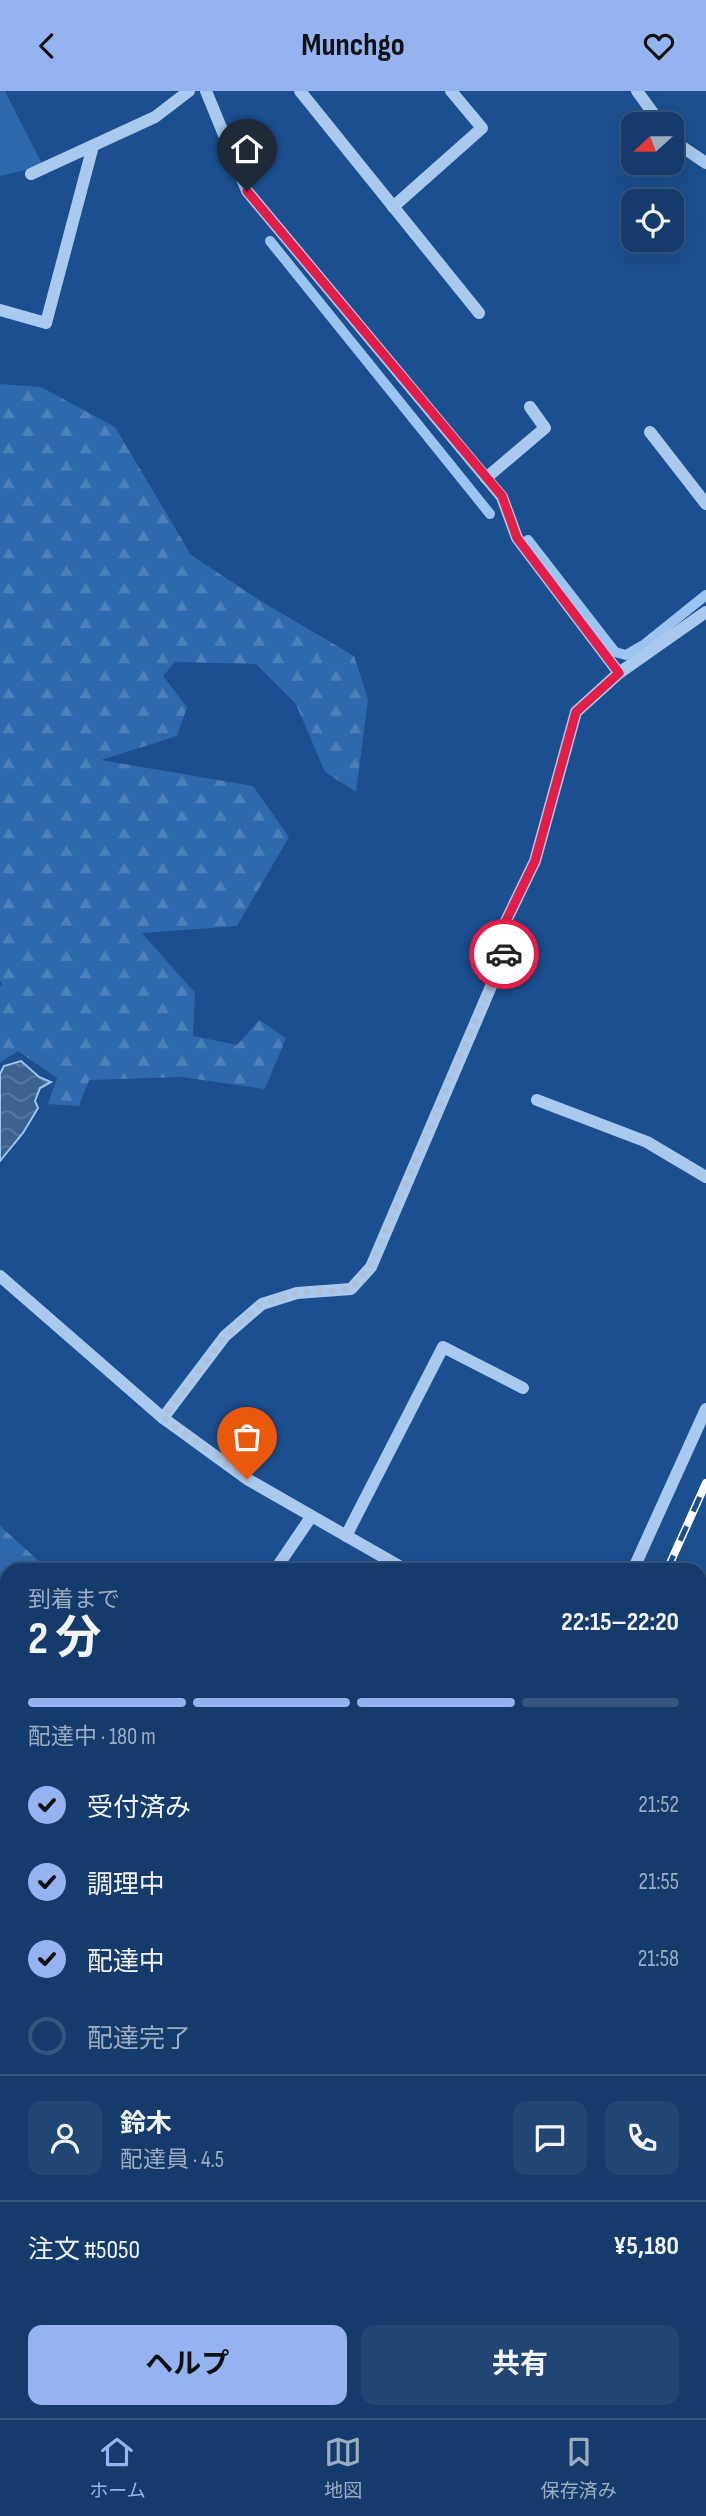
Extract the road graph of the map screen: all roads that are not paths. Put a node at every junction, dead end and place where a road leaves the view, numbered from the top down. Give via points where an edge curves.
1 (189, 91) edge
2 (206, 91) edge
3 (300, 91) edge
4 (451, 91) edge
5 (637, 91) edge
6 (652, 112) edge
7 (93, 146) junction
8 (684, 148) edge
9 (706, 163) edge
10 (31, 174) dead end
11 (393, 207) junction
12 (0, 310) edge
13 (478, 313) dead end
14 (530, 407) dead end
15 (650, 432) dead end
16 (486, 478) junction
17 (706, 505) edge
18 (706, 612) edge
19 (619, 673) junction
20 (537, 1100) dead end
21 (705, 1175) edge
22 (0, 1276) edge
23 (523, 1388) dead end
24 (706, 1409) edge
25 (163, 1418) junction
26 (312, 1517) junction
27 (346, 1536) junction
28 (280, 1563) edge
29 (394, 1563) edge
30 (636, 1563) edge

1 - 7 street via 155,117
2 - 16 street via 247,191
3 - 11 street
4 - 11 street via 482,128
5 - 6 street
7 - 10 street
7 - 12 street via 46,323
8 - 9 street
11 - 13 street
14 - 16 street via 545,428
15 - 17 street
16 - 19 street via 502,496 517,538
18 - 19 street
19 - 25 street via 576,712 535,861 505,923 504,956 370,1267 351,1289 297,1293 262,1304 225,1336
20 - 21 street via 647,1142
22 - 25 street
23 - 27 street via 443,1346
24 - 30 street
25 - 26 street via 247,1479
26 - 27 street
26 - 28 street
27 - 29 street

